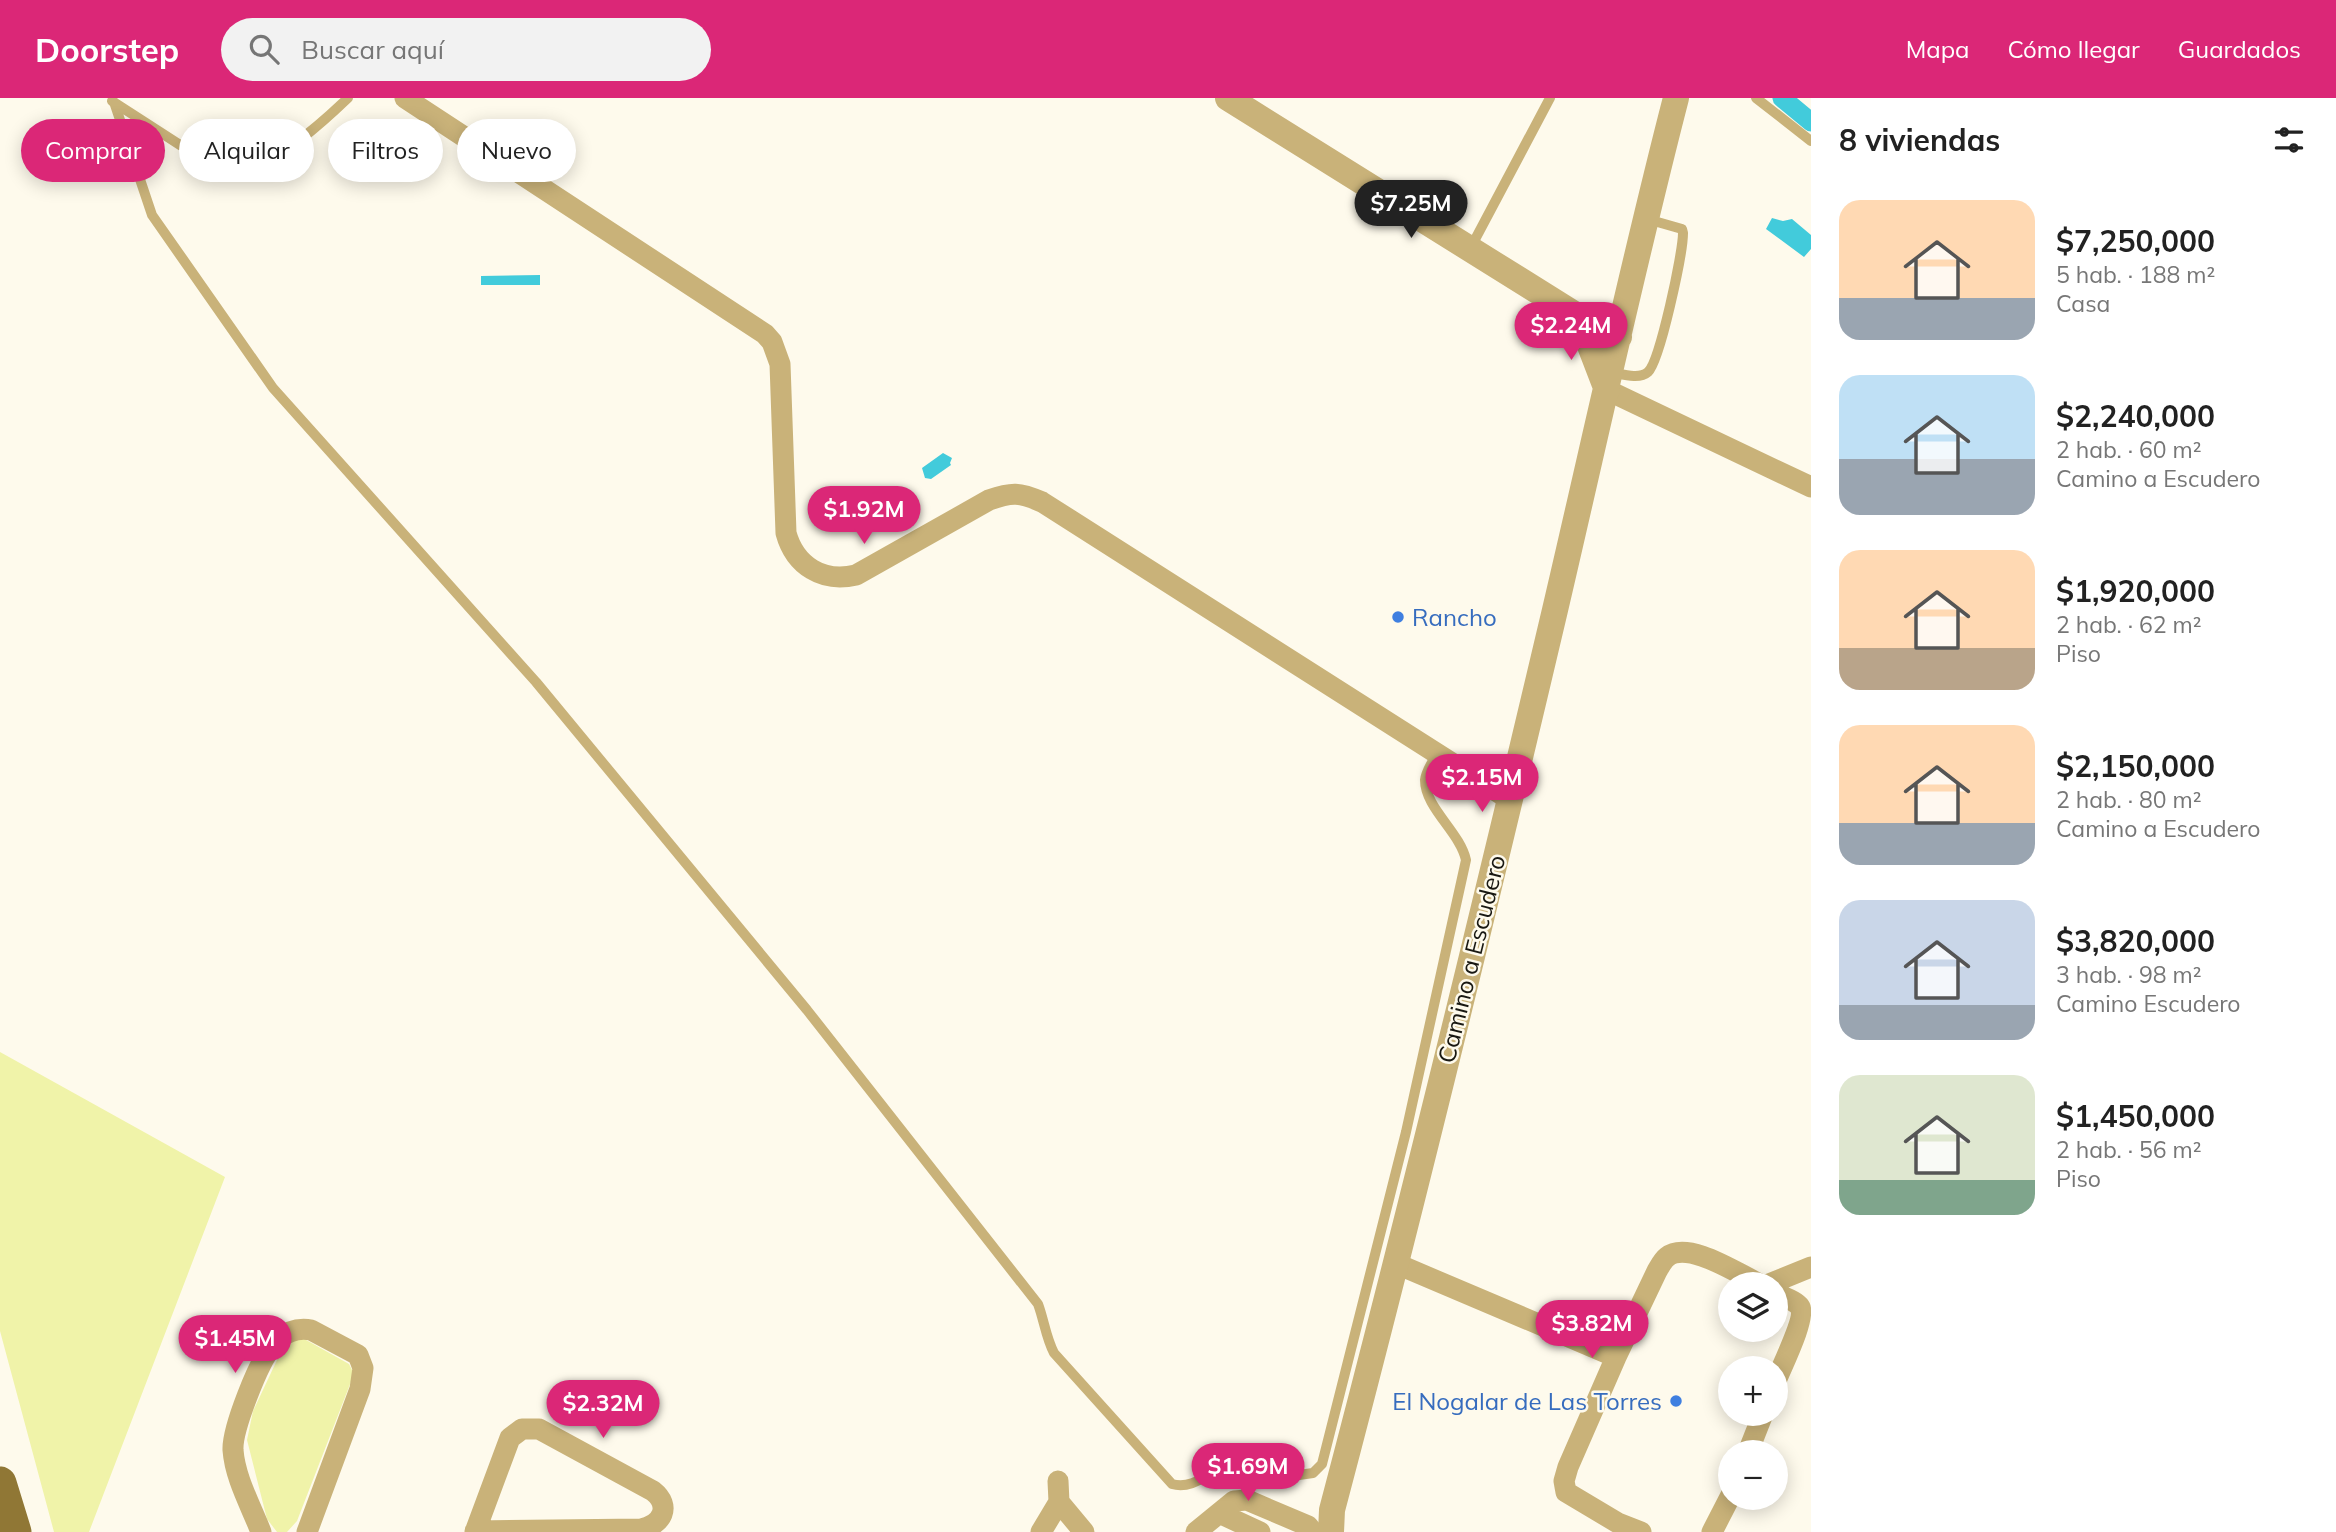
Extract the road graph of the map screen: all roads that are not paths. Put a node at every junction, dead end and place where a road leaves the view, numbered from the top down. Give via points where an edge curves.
1 (348, 98) edge
2 (405, 98) edge
3 (1228, 98) edge
4 (1550, 98) edge
5 (1676, 98) edge
6 (1756, 98) edge
7 (111, 100) edge
8 (1811, 141) edge
9 (1645, 219) junction
10 (1470, 249) junction
11 (1578, 317) junction
12 (1619, 337) junction
13 (1609, 381) junction
14 (1811, 487) edge
15 (1437, 754) junction
16 (1510, 800) junction
17 (1397, 1264) junction
18 (1811, 1267) edge
19 (1735, 1272) edge
20 (1788, 1276) edge
21 (1788, 1299) edge
22 (1786, 1356) edge
23 (1616, 1357) junction
24 (0, 1483) edge
25 (1723, 1510) edge
26 (1219, 1513) junction
27 (15, 1532) edge
28 (261, 1532) edge
29 (307, 1532) edge
30 (475, 1532) edge
31 (1041, 1532) edge
32 (1084, 1532) edge
33 (1196, 1532) edge
34 (1260, 1532) edge
35 (1312, 1532) edge
36 (1331, 1532) edge
37 (1641, 1532) edge
38 (1712, 1532) edge

1 - 7 lane via 318,127 265,161 229,167 211,165
2 - 15 street via 772,342 780,364 786,533 800,560 825,576 856,575 989,500 1008,493 1023,494
3 - 10 street
4 - 10 lane
5 - 9 street, Camino a Escudero
6 - 8 lane
7 - 15 lane via 152,215 273,388 536,682 807,1010 1038,1304 1054,1353 1172,1485 1190,1485 1227,1464 1299,1475 1313,1473 1322,1464 1406,1132 1466,860 1460,842 1427,792 1427,772
9 - 12 street, Camino a Escudero
9 - 13 lane via 1683,233 1666,320 1650,370
10 - 11 street
11 - 12 street
11 - 13 street
12 - 13 street, Camino a Escudero
13 - 14 street
13 - 16 street, Camino a Escudero
15 - 16 street
16 - 17 street, Camino a Escudero
17 - 23 street
17 - 36 street, Camino a Escudero via 1332,1510
18 - 20 street
19 - 23 street via 1694,1252 1676,1252 1666,1258
21 - 22 street via 1801,1310
23 - 37 street via 1564,1486 1566,1492
24 - 27 main road
25 - 38 street
26 - 33 street
26 - 34 street
26 - 35 street via 1234,1500 1247,1500 1308,1526
28 - 29 street via 240,1480 233,1434 271,1346 302,1328 358,1355 363,1368 360,1389
30 - 30 street via 510,1438 522,1429 539,1429 662,1500 663,1510 650,1527
31 - 32 street via 1059,1492

